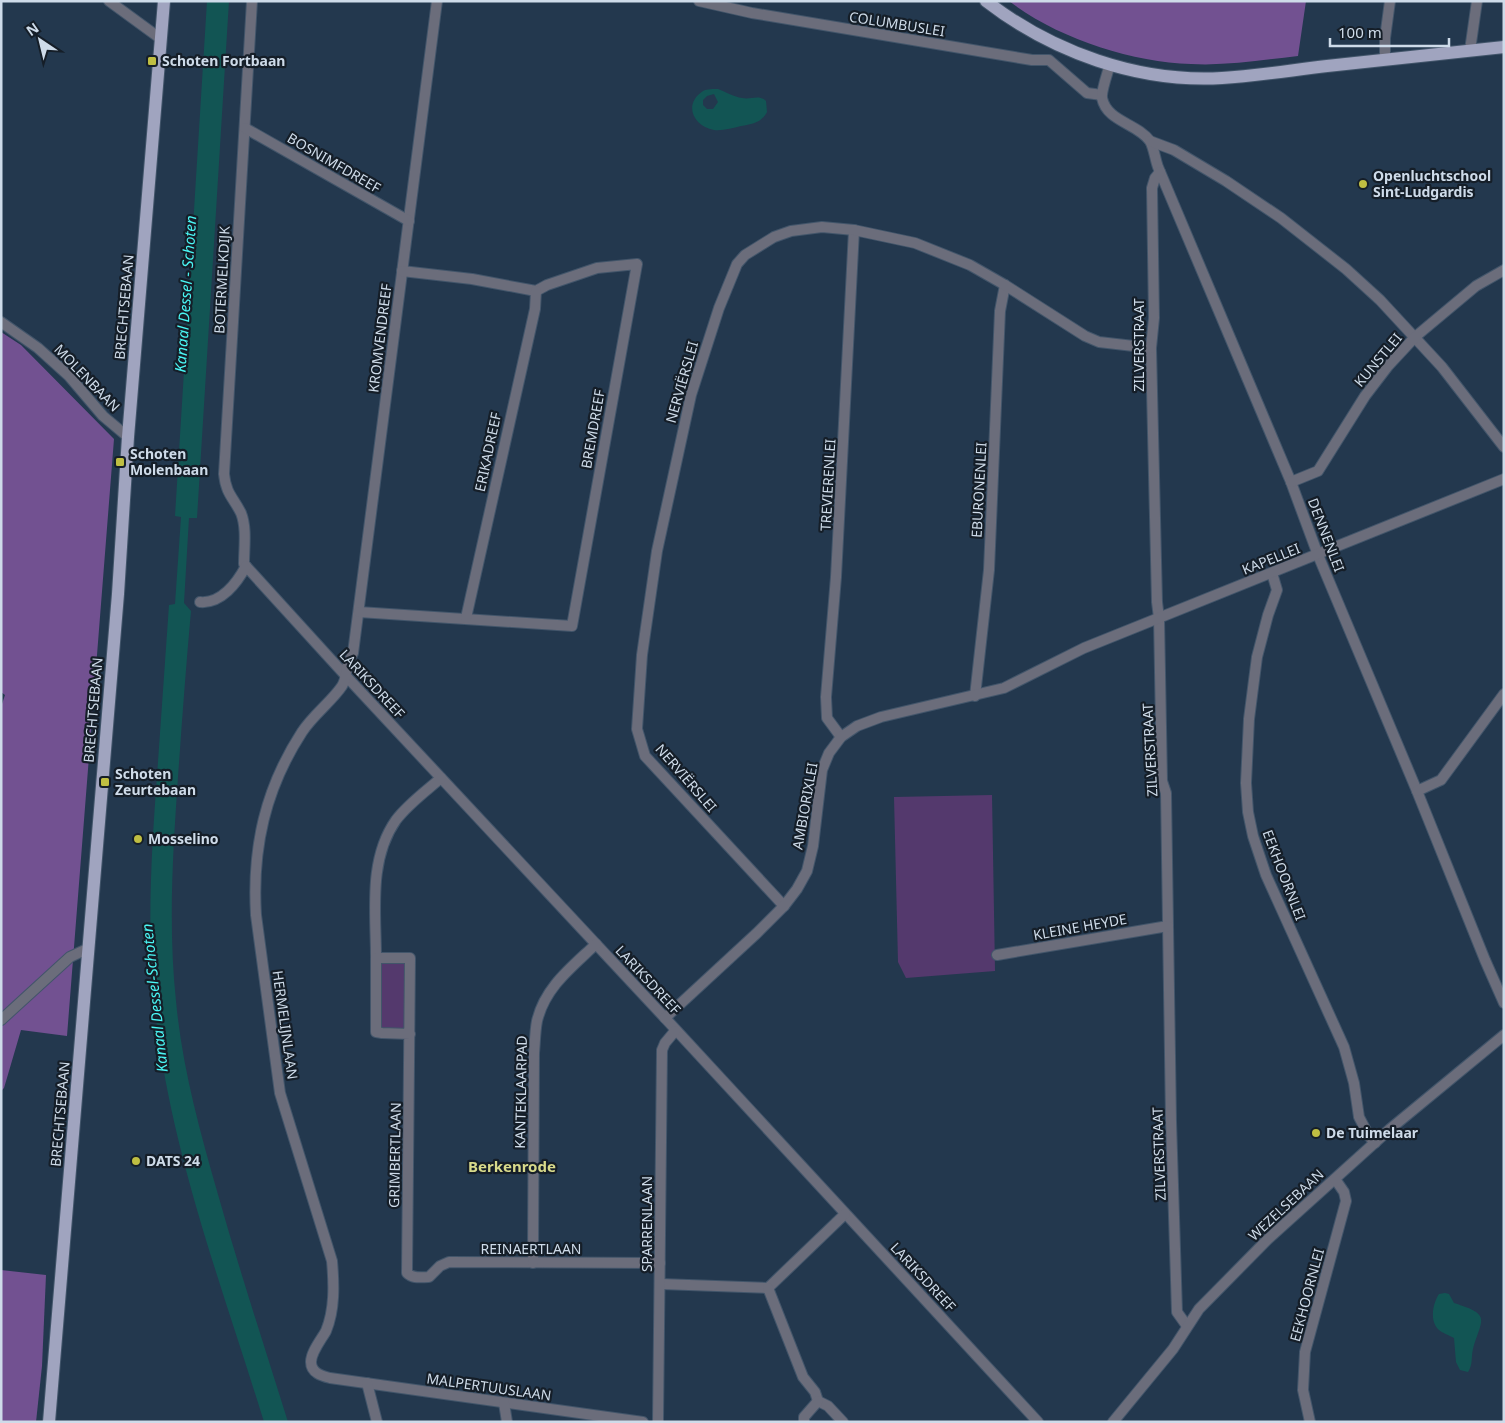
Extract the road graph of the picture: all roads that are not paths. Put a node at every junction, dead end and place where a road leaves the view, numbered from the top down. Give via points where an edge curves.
1 (109, 1) edge
2 (164, 1) edge
3 (252, 1) edge
4 (437, 1) edge
5 (699, 1) edge
6 (986, 1) edge
7 (1390, 1) edge
8 (1477, 1) edge
9 (161, 38) junction
10 (1504, 46) edge
11 (1470, 50) junction
12 (1385, 60) junction
13 (1110, 64) junction
14 (1102, 95) junction
15 (245, 128) junction
16 (1150, 142) junction
17 (1160, 172) junction
18 (409, 221) junction
19 (854, 230) junction
20 (1504, 270) edge
21 (402, 271) junction
22 (1005, 285) junction
23 (536, 291) junction
24 (1, 322) edge
25 (1415, 337) junction
26 (1152, 348) junction
27 (128, 437) junction
28 (1504, 447) edge
29 (1504, 479) edge
30 (1290, 482) junction
31 (1318, 555) junction
32 (246, 566) junction
33 (1272, 573) junction
34 (200, 602) dead end
35 (359, 612) junction
36 (466, 618) junction
37 (1159, 618) junction
38 (346, 676) junction
39 (1504, 694) edge
40 (974, 696) junction
41 (841, 737) junction
42 (440, 778) junction
43 (1417, 791) junction
44 (784, 906) junction
45 (1168, 926) junction
46 (596, 944) junction
47 (89, 948) junction
48 (997, 955) dead end
49 (376, 958) junction
50 (1504, 1003) edge
51 (665, 1018) junction
52 (1, 1020) edge
53 (675, 1030) junction
54 (410, 1034) junction
55 (1504, 1035) edge
56 (1375, 1143) junction
57 (1335, 1179) junction
58 (845, 1214) junction
59 (533, 1263) junction
60 (660, 1263) junction
61 (409, 1275) joint
62 (661, 1284) junction
63 (768, 1288) junction
64 (1186, 1326) junction
65 (330, 1378) joint
66 (367, 1383) junction
67 (818, 1401) junction
68 (504, 1403) junction
69 (49, 1422) edge
70 (377, 1422) edge
71 (507, 1422) edge
72 (643, 1422) edge
73 (658, 1422) edge
74 (804, 1422) edge
75 (843, 1422) edge
76 (1038, 1422) edge
77 (1113, 1422) edge
78 (1310, 1422) edge

1 - 9 street
2 - 9 main road, BRECHTSEBAAN
3 - 15 street, BOTERMELKDIJK
4 - 18 street, KROMVENDREEF
5 - 14 street, COLUMBUSLEI via 752,13 1032,60 1049,60 1088,93
6 - 13 main road via 1053,43
7 - 12 street
8 - 11 street
9 - 27 main road, BRECHTSEBAAN
10 - 11 main road
11 - 12 main road
12 - 13 main road via 1221,78 1166,76
13 - 14 street
14 - 16 street via 1113,115 1139,130
15 - 18 street, BOSNIMFDREEF
15 - 32 street, BOTERMELKDIJK via 224,474 225,487 241,513
16 - 17 street, DENNENLEI
16 - 25 street via 1174,150 1281,218 1346,269
17 - 26 street, ZILVERSTRAAT via 1152,188
17 - 30 street, DENNENLEI
18 - 21 street, KROMVENDREEF
19 - 22 street, NERVIËRSLEI via 915,242 970,265
19 - 41 street, TREVIERENLEI via 837,567 826,697 827,718
19 - 44 street, NERVIËRSLEI via 822,227 791,231 758,246 737,264 691,395 657,551 642,655 637,729 645,756
20 - 25 street, KUNSTLEI via 1476,286
21 - 23 street
21 - 35 street, KROMVENDREEF
22 - 26 street, NERVIËRSLEI via 1099,342
22 - 40 street, EBURONENLEI via 1000,311 989,570
23 - 36 street, ERIKADREEF via 535,308
23 - 36 street, BREMDREEF via 596,268 637,264 572,626
24 - 27 street, MOLENBAAN via 38,348 69,376 103,416
25 - 28 street via 1442,366
25 - 30 street, KUNSTLEI via 1365,396 1318,471
26 - 37 street, ZILVERSTRAAT
27 - 47 main road, BRECHTSEBAAN
29 - 31 street, KAPELLEI
30 - 31 street, DENNENLEI
31 - 33 street, KAPELLEI
31 - 43 street, DENNENLEI
32 - 34 street via 224,594 208,603
32 - 38 street, LARIKSDREEF
33 - 37 street, KAPELLEI
33 - 56 street, EEKHOORNLEI via 1277,590 1257,657 1249,719 1248,812 1266,874 1344,1047 1359,1117
35 - 36 street, BREMDREEF
35 - 38 street, KROMVENDREEF via 354,653 347,665
37 - 40 street, AMBIORIXLEI via 1084,648 1004,688
37 - 45 street, ZILVERSTRAAT
38 - 42 street, LARIKSDREEF
38 - 65 street, HERMELIJNLAAN via 343,685 303,731 275,783 260,833 255,890 280,1093 332,1261 333,1305 327,1329 311,1362 315,1372
39 - 43 street via 1441,780
40 - 41 street, AMBIORIXLEI via 863,722
41 - 44 street, AMBIORIXLEI via 822,770 813,846 806,871 798,889
42 - 46 street, LARIKSDREEF
42 - 49 street via 397,819 383,845 376,879
43 - 50 street, DENNENLEI
44 - 51 street, AMBIORIXLEI
45 - 48 street, KLEINE HEYDE
45 - 64 street, ZILVERSTRAAT via 1177,1312
46 - 51 street, LARIKSDREEF
46 - 59 street, KANTEKLAARPAD via 558,980 543,1004 537,1022
47 - 52 street via 70,957
47 - 69 main road, BRECHTSEBAAN
49 - 54 street via 376,1032
49 - 54 street, GRIMBERTLAAN via 410,958
51 - 53 street, LARIKSDREEF
53 - 58 street, LARIKSDREEF
53 - 60 street, SPARRENLAAN via 662,1050
54 - 61 street, GRIMBERTLAAN
55 - 56 street, WEZELSEBAAN
56 - 57 street, WEZELSEBAAN
57 - 64 street, WEZELSEBAAN via 1268,1239
57 - 78 street, EEKHOORNLEI via 1346,1200 1305,1352 1302,1390
58 - 63 street
58 - 76 street, LARIKSDREEF
59 - 60 street, REINAERTLAAN
59 - 61 street, REINAERTLAAN via 449,1262 429,1277
60 - 62 street, SPARRENLAAN
62 - 63 street
62 - 73 street, SPARRENLAAN
63 - 67 street via 803,1377
64 - 77 street, WEZELSEBAAN via 1172,1349
65 - 66 street, MALPERTUUSLAAN
66 - 68 street, MALPERTUUSLAAN
66 - 70 street
67 - 74 street
67 - 75 street via 828,1406
68 - 71 street
68 - 72 street, MALPERTUUSLAAN

